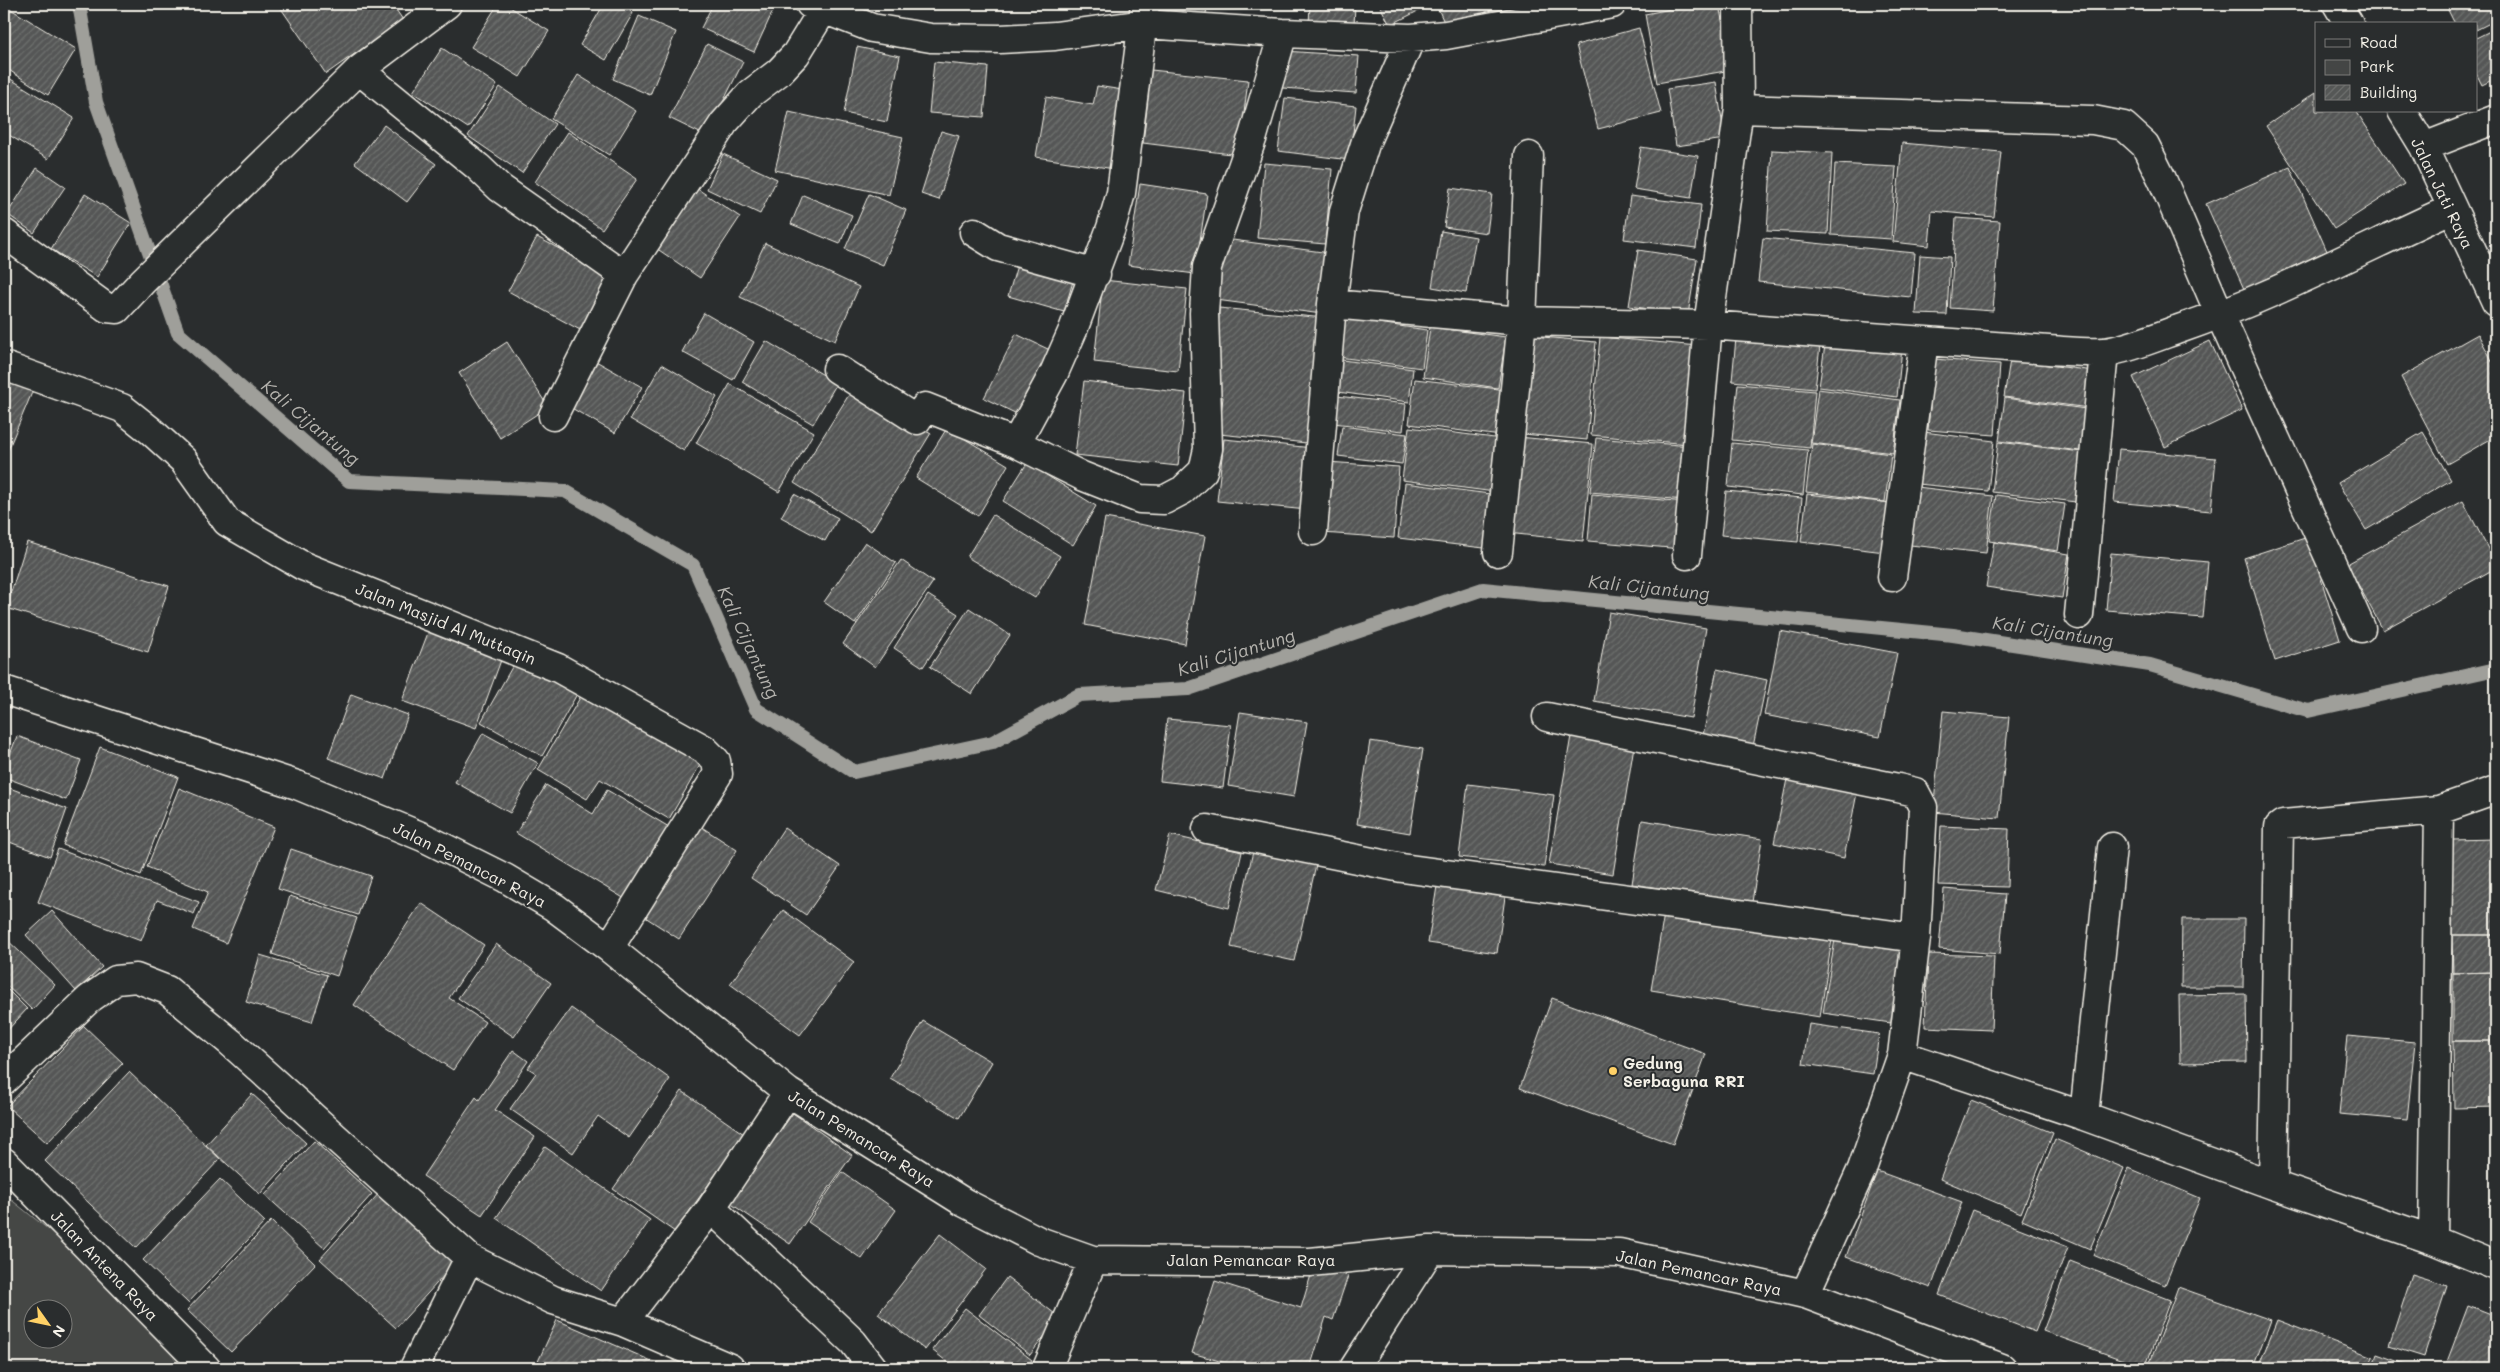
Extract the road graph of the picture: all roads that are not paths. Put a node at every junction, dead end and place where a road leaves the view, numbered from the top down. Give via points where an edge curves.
1 (447, 4) edge
2 (1612, 4) edge
3 (1738, 4) edge
4 (2337, 4) edge
5 (817, 7) edge
6 (1144, 14) edge
7 (2348, 22) edge
8 (1282, 33) junction
9 (1411, 38) junction
10 (360, 70) junction
11 (1739, 109) junction
12 (2403, 112) edge
13 (2496, 119) edge
14 (2424, 147) junction
15 (1529, 156) dead end
16 (2451, 209) junction
17 (974, 232) dead end
18 (4, 234) edge
19 (1096, 274) junction
20 (624, 275) junction
21 (2496, 302) edge
22 (1332, 304) junction
23 (2220, 315) junction
24 (1522, 321) junction
25 (1708, 325) junction
26 (1924, 341) junction
27 (2104, 352) junction
28 (4, 366) edge
29 (837, 369) dead end
30 (553, 416) dead end
31 (1016, 444) junction
32 (1313, 531) dead end
33 (1498, 552) dead end
34 (1687, 555) dead end
35 (1892, 577) dead end
36 (2078, 614) dead end
37 (2361, 628) dead end
38 (4, 690) edge
39 (1547, 717) dead end
40 (2496, 790) edge
41 (2439, 810) junction
42 (1207, 829) dead end
43 (2112, 847) dead end
44 (1916, 938) junction
45 (609, 948) junction
46 (1902, 1055) junction
47 (4, 1080) edge
48 (788, 1092) junction
49 (2084, 1116) junction
50 (4, 1162) edge
51 (2273, 1185) junction
52 (710, 1208) junction
53 (2433, 1240) junction
54 (1430, 1250) junction
55 (469, 1258) junction
56 (1093, 1260) junction
57 (2496, 1266) edge
58 (1805, 1294) junction
59 (623, 1322) junction
60 (206, 1368) edge
61 (414, 1368) edge
62 (730, 1368) edge
63 (873, 1368) edge
64 (1047, 1368) edge
65 (1354, 1368) edge
66 (2002, 1368) edge

1 - 10 street
2 - 9 street via 1446,35
3 - 11 street
4 - 7 street
5 - 6 street via 872,28 931,38 1055,36
5 - 20 street via 796,54 750,94 724,123
6 - 8 street
6 - 19 street via 1121,193
8 - 9 street
8 - 31 street via 1253,136 1207,267 1204,313 1208,449 1203,471 1184,490 1164,500 1140,499
9 - 22 street via 1366,141 1344,211
10 - 18 street via 117,309 107,308
10 - 20 street via 500,188
11 - 23 street via 2093,120 2124,126 2145,145 2154,162
11 - 25 street
12 - 14 street, Jalan Jati Raya
13 - 14 street
14 - 16 street, Jalan Jati Raya
15 - 24 street
16 - 21 street, Jalan Jati Raya
16 - 23 street via 2322,271
17 - 19 street via 998,247
19 - 31 street via 1054,373
20 - 30 street
22 - 24 street
22 - 32 street
23 - 27 street
23 - 37 street
24 - 25 street
24 - 33 street
25 - 26 street
25 - 34 street
26 - 27 street
26 - 35 street
27 - 36 street
28 - 45 street, Jalan Masjid Al Muttaqin via 122,408 182,460 227,522 303,566 558,668 704,749 716,761 718,774
29 - 31 street via 917,420 925,407
38 - 45 street, Jalan Pemancar Raya via 297,785 424,837 554,907
39 - 44 street via 1915,792 1923,807
40 - 41 street
41 - 51 street via 2283,824 2279,827
41 - 53 street
42 - 44 street via 1402,868
43 - 49 street
44 - 46 street
45 - 48 street, Jalan Pemancar Raya
46 - 49 street
46 - 58 street via 1862,1169
47 - 55 street via 89,1000 116,980 136,978 167,990 230,1042
48 - 52 street
48 - 56 street, Jalan Pemancar Raya via 964,1203 1039,1241
49 - 51 street
50 - 60 street, Jalan Antena Raya
51 - 53 street
52 - 59 street
52 - 63 street via 853,1342
53 - 57 street
54 - 56 street, Jalan Pemancar Raya via 1310,1262
54 - 58 street, Jalan Pemancar Raya via 1619,1253
54 - 65 street
55 - 59 street via 553,1300
55 - 61 street
56 - 64 street
58 - 66 street, Jalan Pemancar Raya
59 - 62 street

